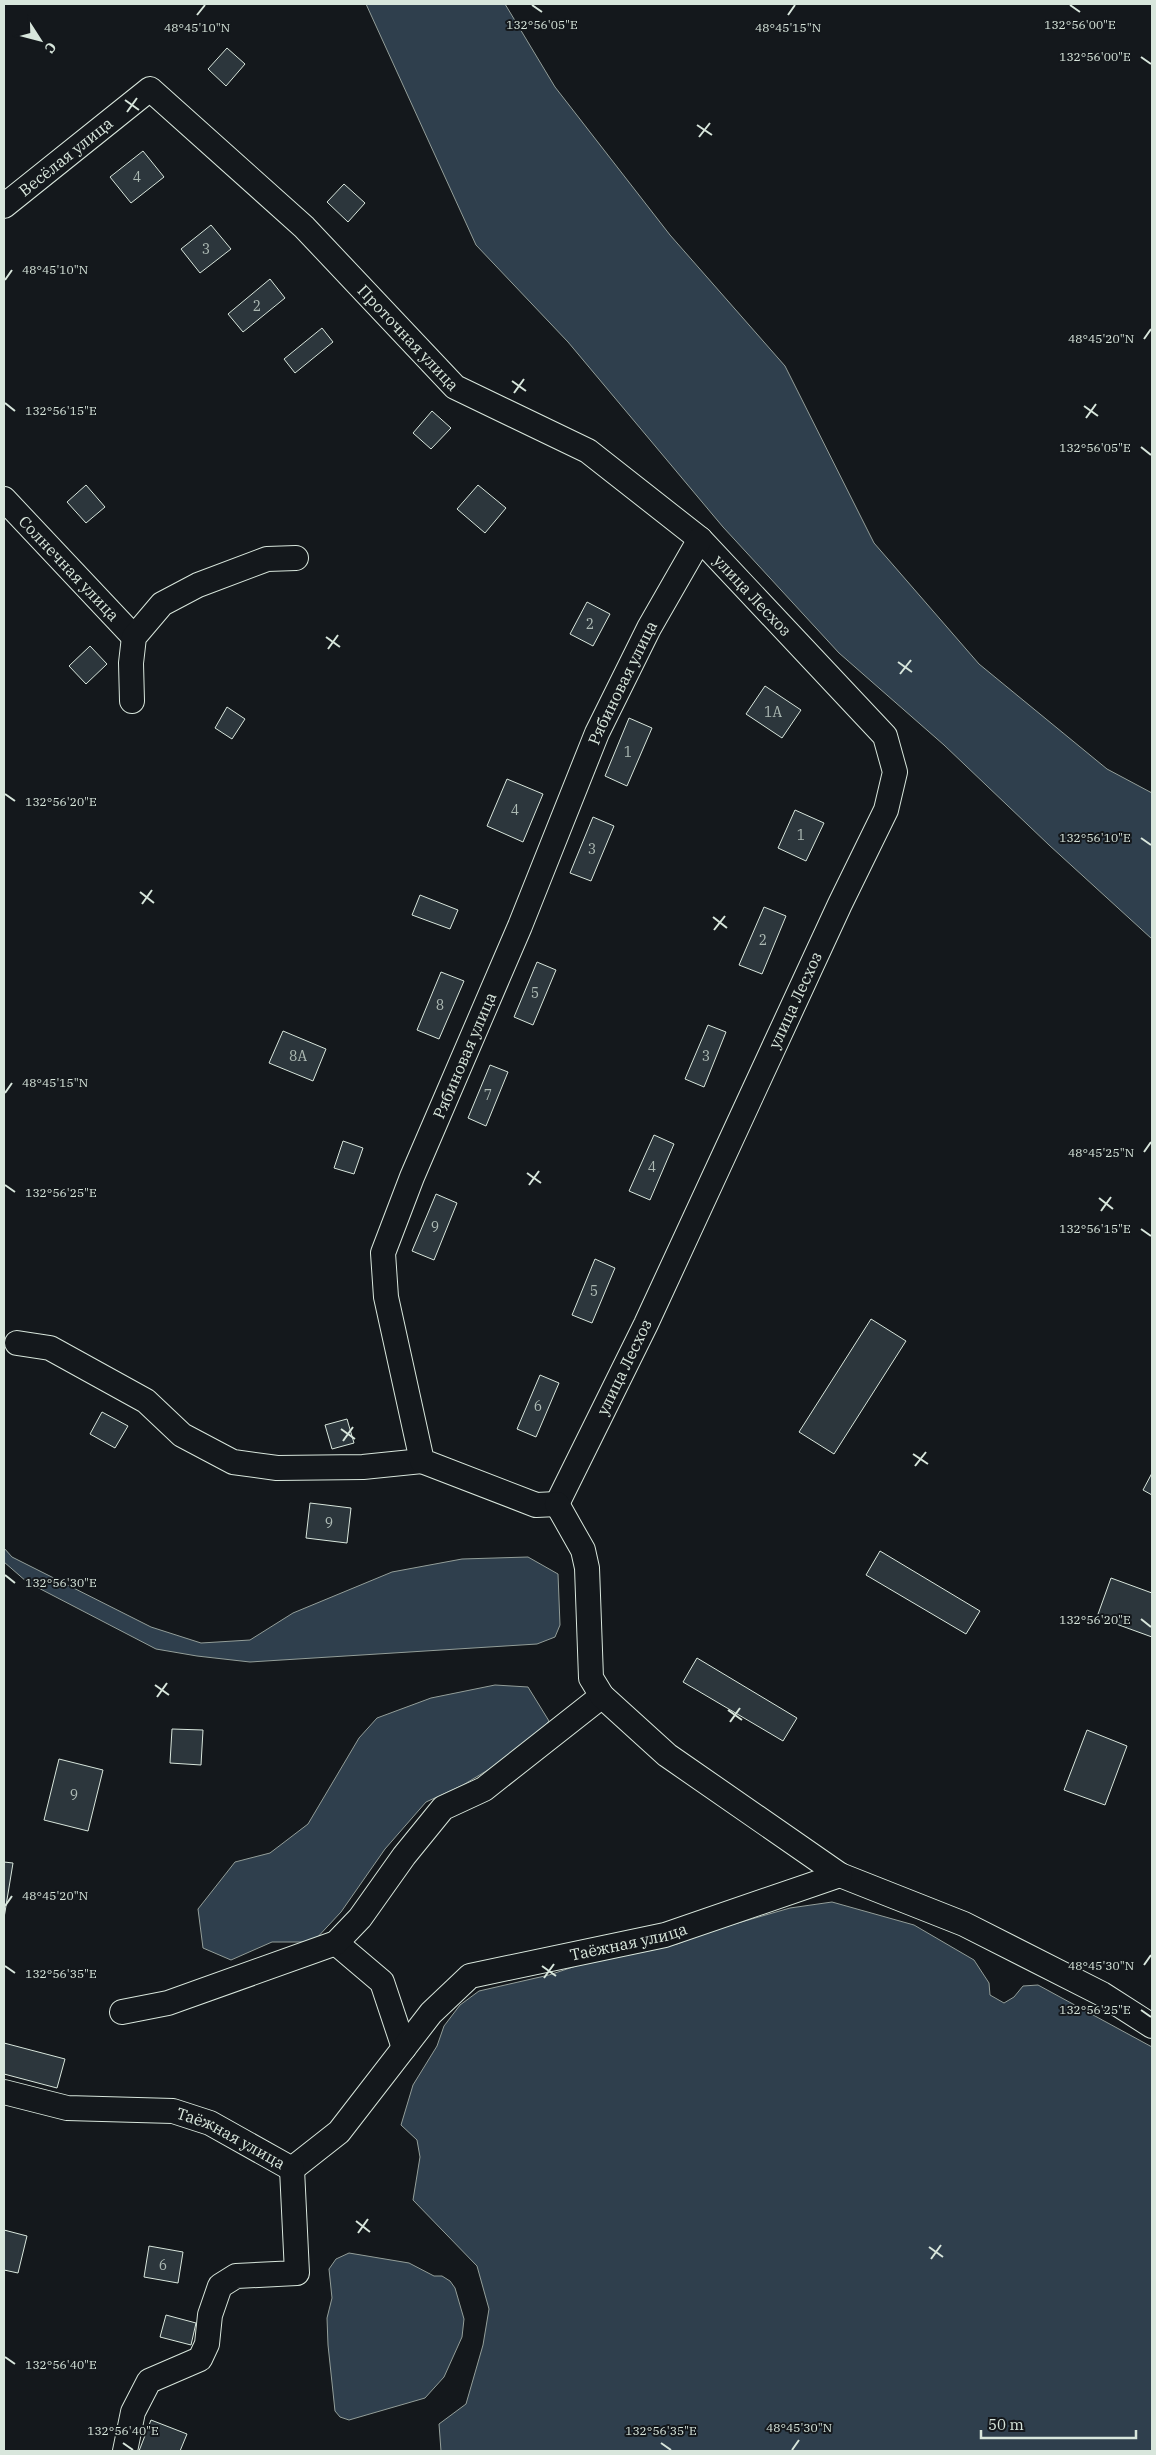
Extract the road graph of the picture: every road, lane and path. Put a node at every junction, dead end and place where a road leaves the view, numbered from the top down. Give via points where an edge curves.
1 (150, 89) joint
2 (4, 206) edge
3 (4, 499) edge
4 (700, 539) junction
5 (296, 558) dead end
6 (134, 637) junction
7 (132, 701) dead end
8 (17, 1343) dead end
9 (422, 1461) junction
10 (557, 1504) junction
11 (602, 1696) junction
12 (840, 1875) junction
13 (336, 1943) junction
14 (122, 2012) dead end
15 (1152, 2026) edge
16 (404, 2048) junction
17 (4, 2092) edge
18 (292, 2169) junction
19 (125, 2451) edge

1 - 2 street, Весёлая улица
1 - 4 street, Проточная улица via 304,227 454,387 588,451
3 - 6 street, Солнечная улица
4 - 9 street, Рябиновая улица via 649,628 598,733 383,1253 386,1297
4 - 10 street, улица Лесхоз via 885,736 895,772 886,810 646,1324
5 - 6 street via 267,559 198,585 162,604
6 - 7 street
8 - 9 street via 50,1348 146,1401 182,1435 233,1462 296,1468 362,1467
9 - 10 street via 536,1505
10 - 11 street via 583,1550 587,1568 591,1678
11 - 12 street via 667,1755
11 - 13 street via 484,1789 443,1808 360,1918
12 - 15 street via 964,1924 1102,1994
12 - 16 street, Таёжная улица via 665,1935 470,1976 431,2013
13 - 14 street via 168,2003
13 - 16 street via 382,1982
16 - 18 street, Таёжная улица via 339,2132
17 - 18 street, Таёжная улица via 67,2108 174,2111 210,2124
18 - 19 street via 297,2273 236,2276 220,2286 210,2315 207,2344 200,2359 149,2381 134,2412

